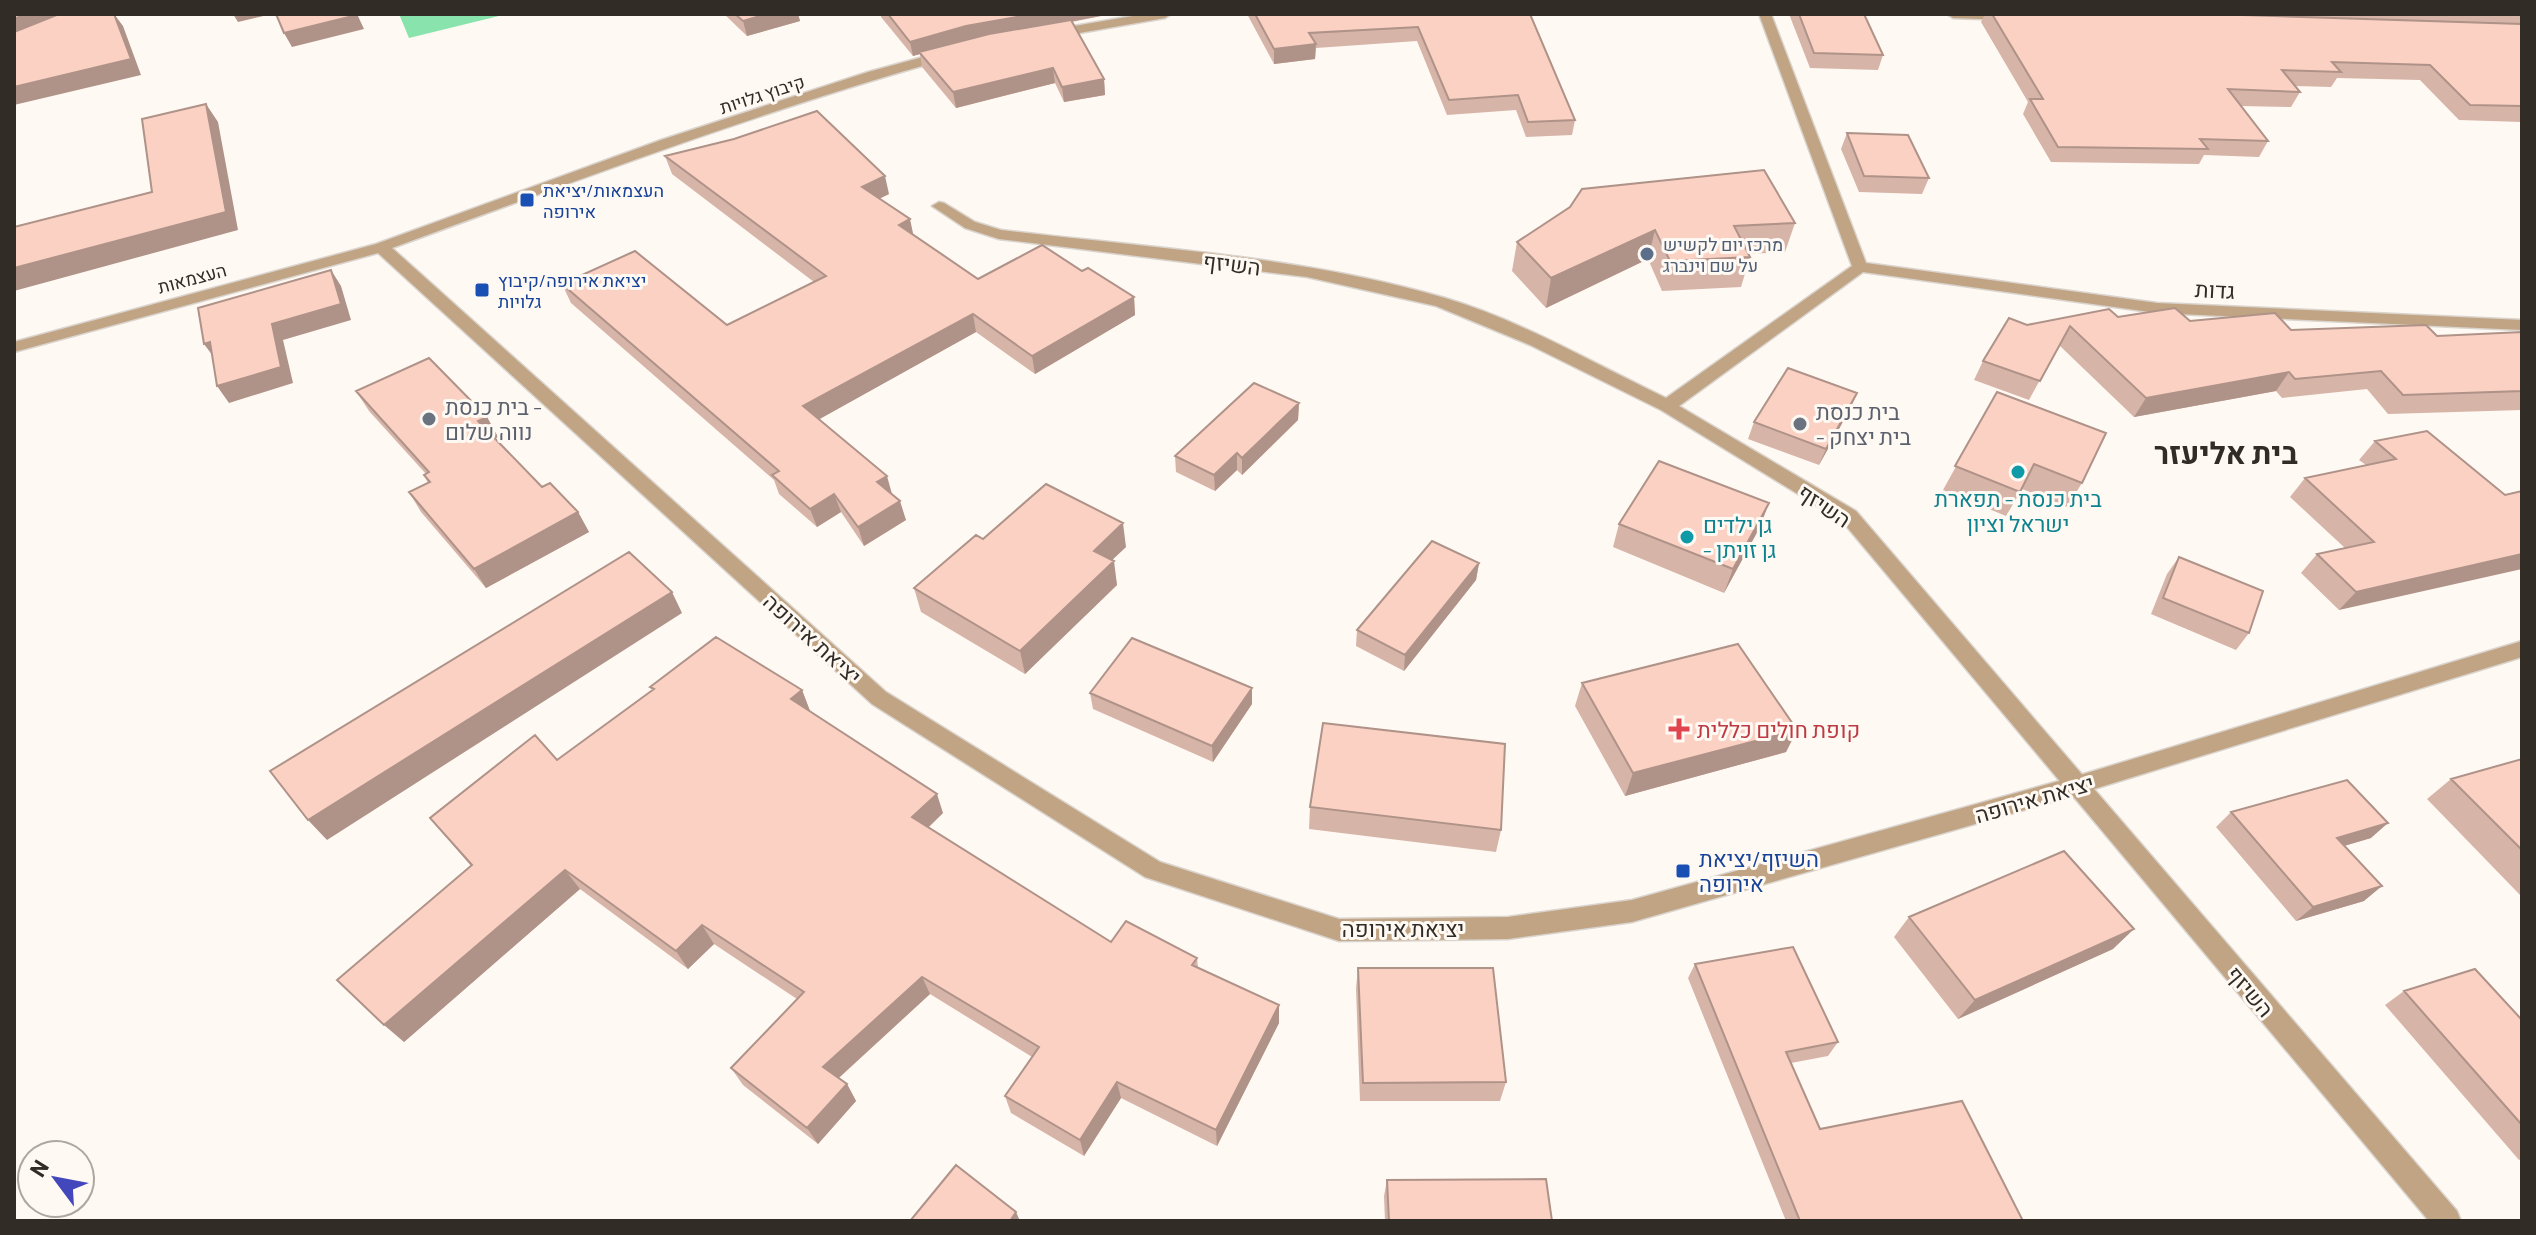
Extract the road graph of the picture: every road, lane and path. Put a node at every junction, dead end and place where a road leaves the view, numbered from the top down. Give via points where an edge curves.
1 (1165, 14) edge
2 (1765, 14) edge
3 (1953, 14) edge
4 (2016, 16) edge
5 (1030, 38) edge
6 (956, 52) edge
7 (939, 206) dead end
8 (381, 247) junction
9 (1860, 267) junction
10 (2522, 325) edge
11 (14, 347) edge
12 (1667, 406) junction
13 (2522, 649) edge
14 (2077, 785) junction
15 (2447, 1221) edge

1 - 5 street
2 - 9 street
3 - 4 street
6 - 8 street, קיבוץ גלויות via 666,143
7 - 12 street, השיזף via 970,225 999,234 1307,272 1441,302 1536,341
8 - 11 street, העצמאות
8 - 14 street, יציאת אירופה via 879,698 1153,870 1339,930 1508,928 1632,911
9 - 10 street, גדות via 2157,308
9 - 12 street
12 - 14 street, השיזף via 1849,516
13 - 14 street, יציאת אירופה
14 - 15 street, השיזף

